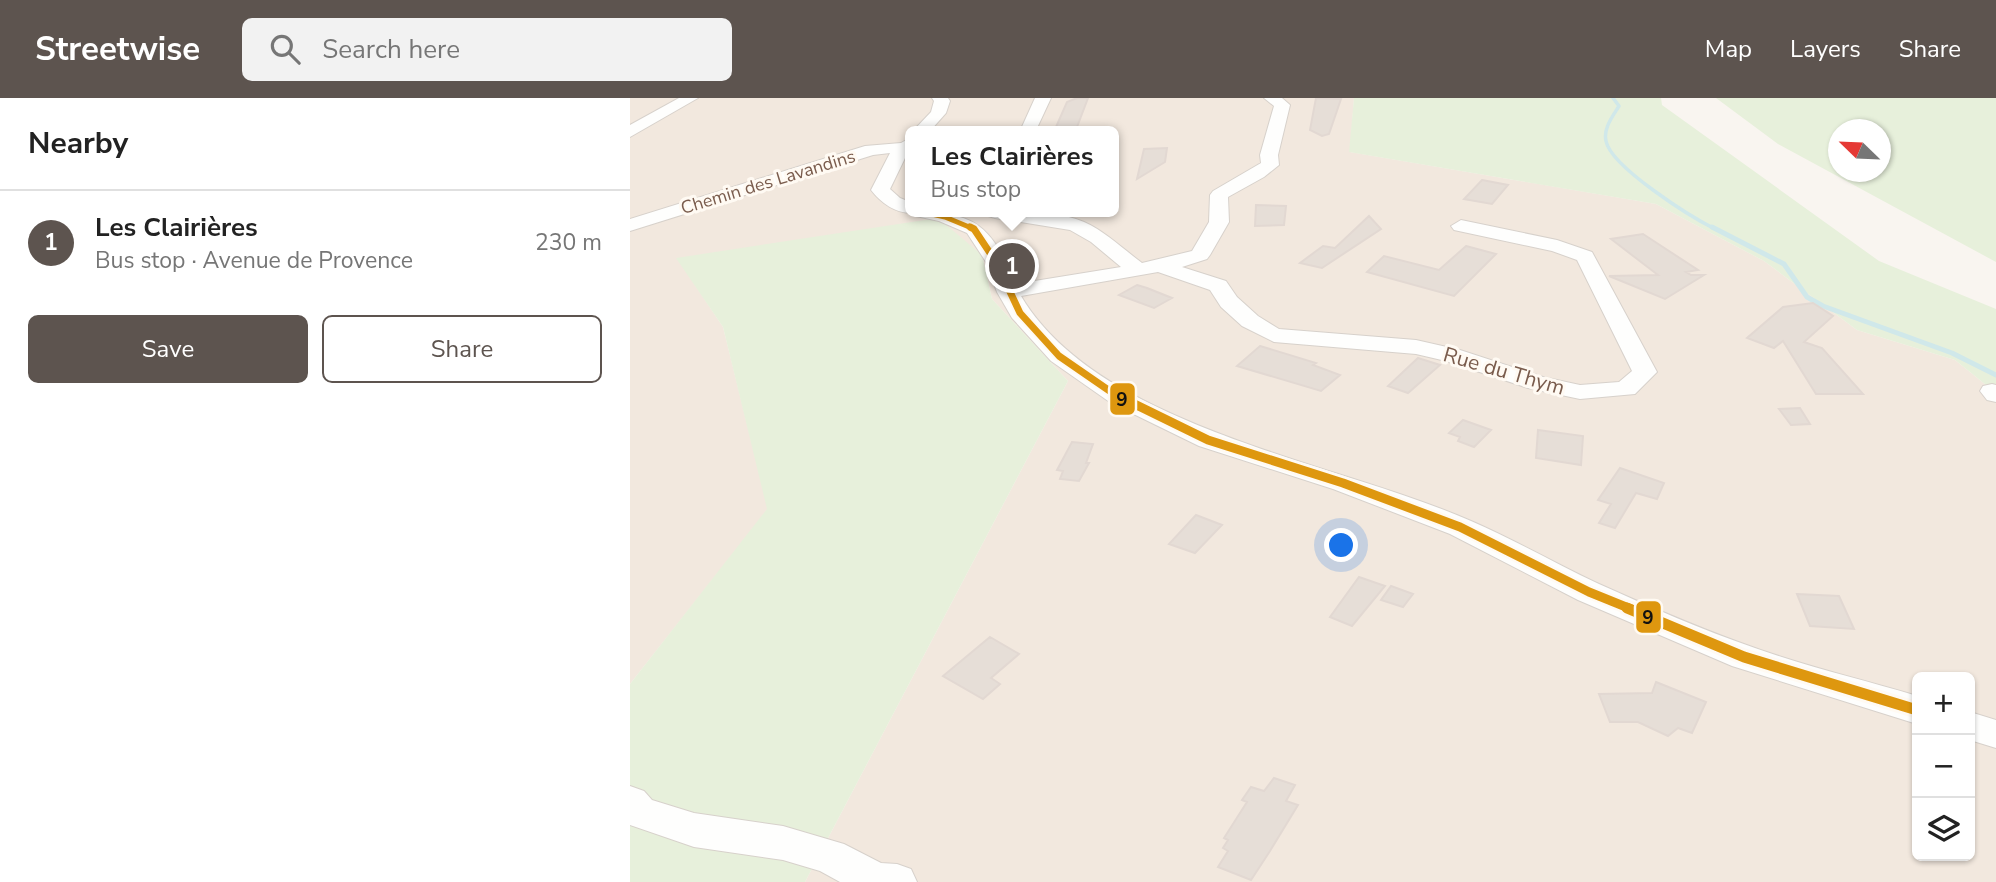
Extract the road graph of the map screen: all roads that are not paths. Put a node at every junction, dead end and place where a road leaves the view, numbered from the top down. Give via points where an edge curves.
1 (690, 98) edge
2 (940, 98) edge
3 (1043, 98) edge
4 (1272, 98) edge
5 (926, 126) edge
6 (1030, 126) edge
7 (630, 132) edge
8 (905, 146) edge
9 (905, 149) edge
10 (905, 206) edge
11 (945, 217) edge
12 (1026, 217) edge
13 (630, 225) edge
14 (1461, 226) dead end
15 (996, 262) junction
16 (1163, 267) junction
17 (1136, 269) junction
18 (1059, 283) junction
19 (1014, 302) junction
20 (1912, 708) edge
21 (1975, 728) edge
22 (1996, 734) edge
23 (630, 802) edge
24 (897, 882) edge

1 - 7 street
2 - 5 street via 938,113
3 - 6 street
4 - 16 street via 1282,105 1270,164 1219,195 1219,222 1200,255
8 - 13 street, Chemin des Lavandins via 871,150
9 - 10 street via 880,190
11 - 15 street via 974,229
12 - 17 street via 1075,225
14 - 16 street, Rue du Thym via 1585,256 1645,372 1626,388 1580,392 1416,347 1274,335 1250,321 1218,286
15 - 18 street via 1022,278
15 - 19 street
16 - 17 street
17 - 18 street
18 - 19 street
19 - 20 street via 1059,356 1120,398 1208,440 1343,482 1460,527 1589,592 1744,657
21 - 22 street
23 - 24 street via 639,812 694,830 783,843 830,856 876,881

